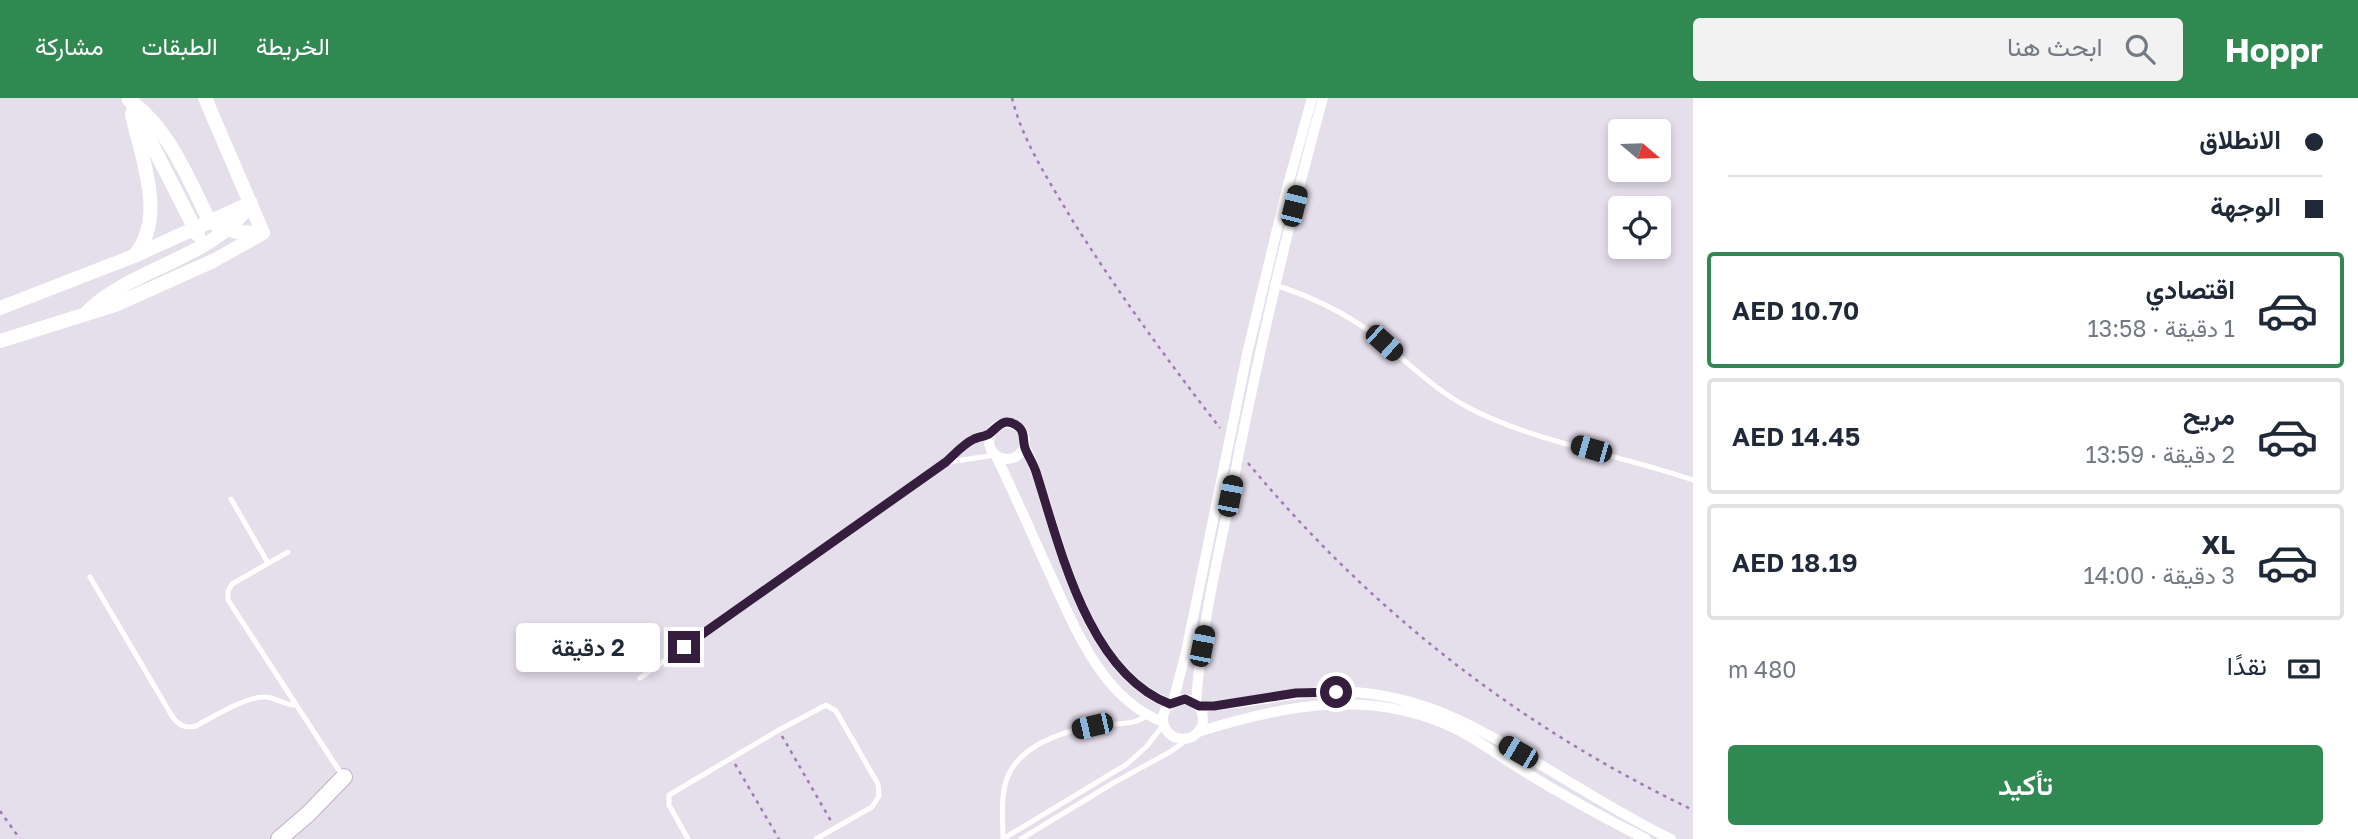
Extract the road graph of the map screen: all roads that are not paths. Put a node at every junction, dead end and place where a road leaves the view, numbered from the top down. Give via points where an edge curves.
1 (205, 98) edge
2 (1312, 98) edge
3 (1323, 98) edge
4 (129, 99) edge
5 (251, 203) junction
6 (210, 222) junction
7 (194, 230) junction
8 (225, 232) junction
9 (263, 233) junction
10 (247, 242) junction
11 (204, 245) junction
12 (134, 256) junction
13 (213, 261) junction
14 (1275, 285) junction
15 (0, 308) edge
16 (83, 316) junction
17 (0, 341) edge
18 (989, 434) junction
19 (1024, 446) junction
20 (996, 456) junction
21 (946, 462) junction
22 (1693, 480) edge
23 (231, 499) dead end
24 (288, 552) dead end
25 (268, 563) junction
26 (90, 577) dead end
27 (640, 678) dead end
28 (1171, 703) junction
29 (296, 705) junction
30 (1198, 705) junction
31 (1147, 715) junction
32 (1163, 723) junction
33 (1198, 732) junction
34 (1188, 739) junction
35 (344, 777) joint
36 (279, 839) edge
37 (688, 839) edge
38 (816, 839) edge
39 (1003, 839) edge
40 (1021, 839) edge
41 (1646, 839) edge
42 (1671, 839) edge

1 - 5 street
2 - 28 street via 1273,242 1186,652
3 - 14 street
4 - 6 street via 164,134
4 - 7 street
4 - 12 street via 152,214 149,232
5 - 6 street
5 - 8 street
5 - 9 street
6 - 7 street
6 - 8 street
7 - 8 street
7 - 11 street
7 - 12 street
8 - 9 street
8 - 10 street
8 - 11 street
9 - 10 street
10 - 13 street
11 - 13 street
11 - 16 street via 115,289
12 - 15 street
13 - 16 street
14 - 22 lane via 1353,320 1439,390 1491,419
14 - 30 street via 1202,646
16 - 17 street
18 - 19 street via 998,424 1014,424 1024,435
18 - 20 street via 988,443
18 - 21 lane via 972,440
19 - 20 street via 1012,458
19 - 28 street via 1096,632 1131,680
20 - 21 lane
20 - 31 street via 1083,643 1116,689
21 - 27 lane
23 - 25 lane
24 - 25 lane
25 - 29 lane via 232,583 228,600
26 - 29 lane via 179,724 196,726 259,698
28 - 30 street via 1185,699
28 - 32 street
29 - 35 lane
30 - 33 street via 1203,717
30 - 42 street via 1316,692 1413,701 1472,725
31 - 32 street
31 - 39 lane via 1133,723 1066,733 1020,758 1004,790
32 - 34 street via 1173,737
32 - 39 lane via 1127,764
33 - 34 street
33 - 41 street via 1268,711 1307,705 1404,711 1456,729 1569,799
34 - 40 lane
35 - 36 main road
37 - 38 lane via 669,805 669,795 829,705 878,784 877,800

